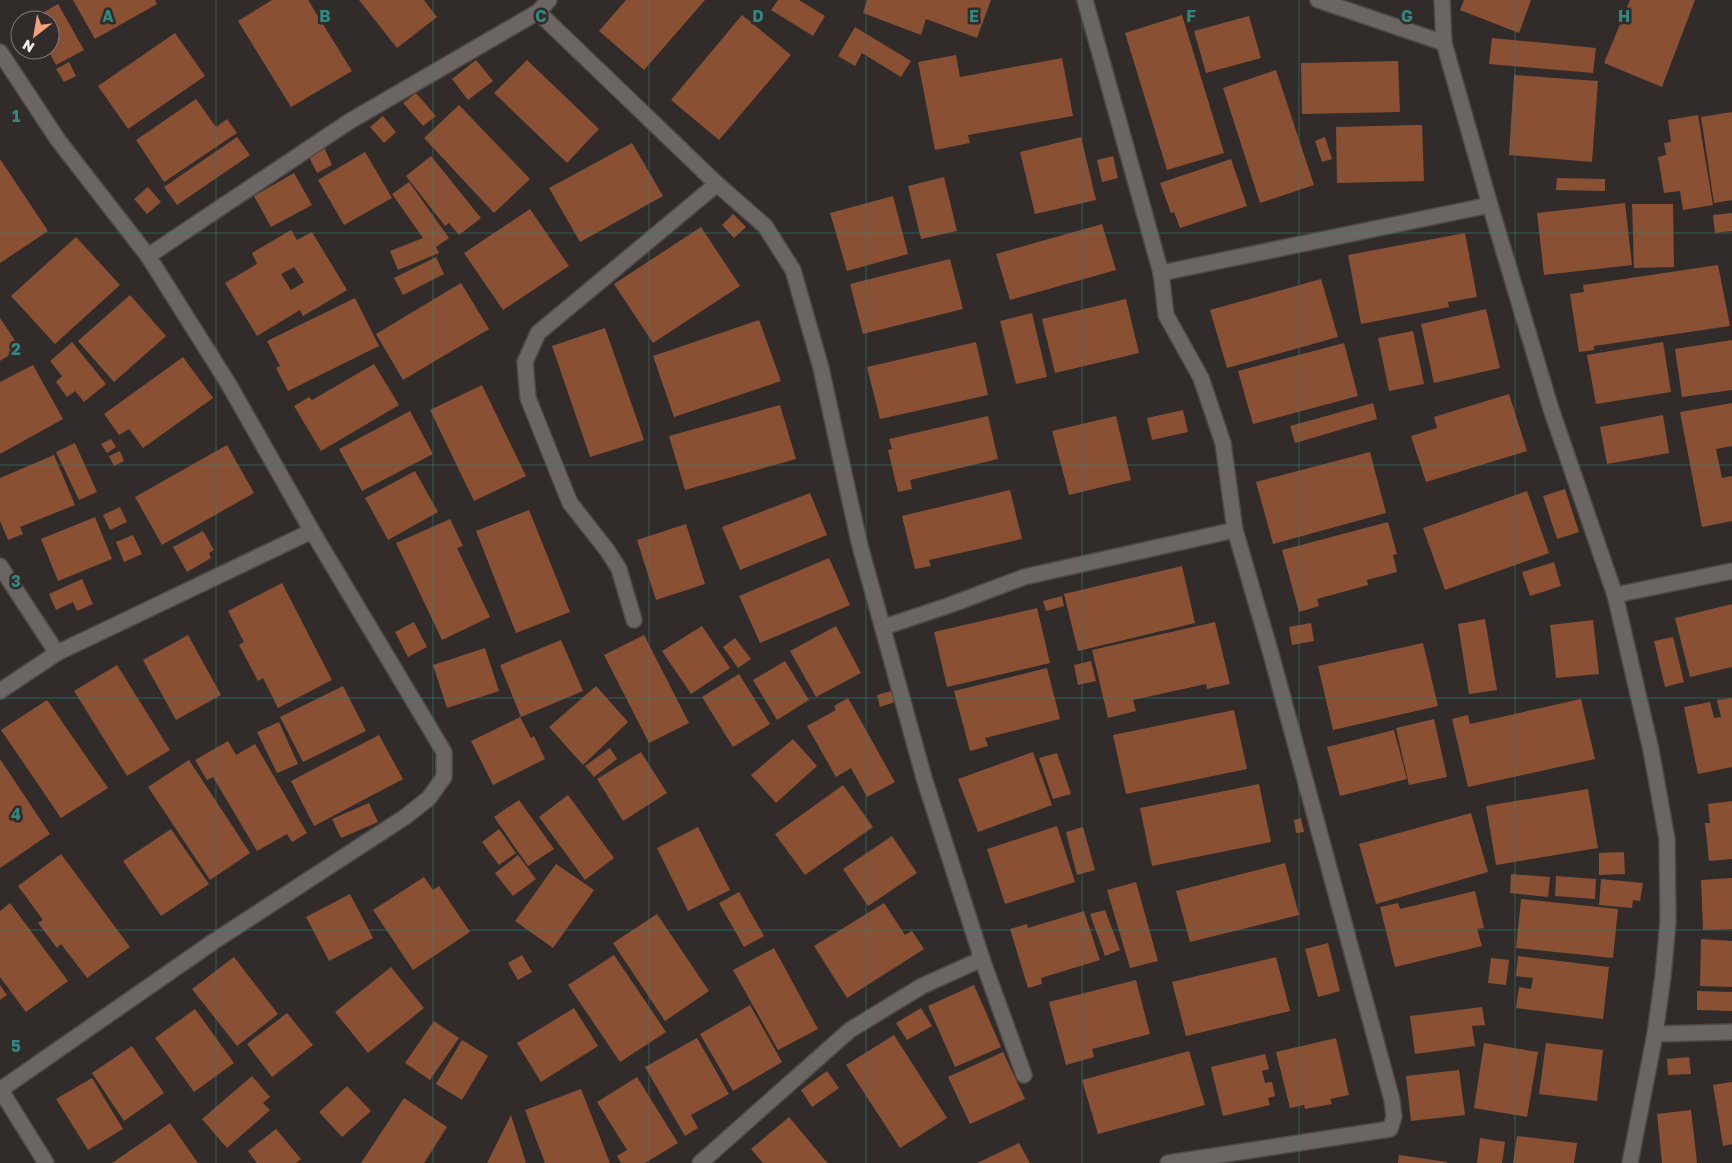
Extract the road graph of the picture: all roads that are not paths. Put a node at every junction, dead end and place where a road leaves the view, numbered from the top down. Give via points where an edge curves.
1 (549, 0) edge
2 (1085, 0) edge
3 (1318, 0) edge
4 (1442, 0) edge
5 (538, 12) junction
6 (1444, 43) junction
7 (0, 52) edge
8 (717, 184) junction
9 (1490, 204) junction
10 (148, 256) junction
11 (1161, 273) junction
12 (1235, 530) junction
13 (312, 531) junction
14 (0, 566) edge
15 (1732, 571) edge
16 (1615, 595) junction
17 (634, 620) dead end
18 (884, 627) junction
19 (57, 652) junction
20 (0, 692) edge
21 (982, 959) junction
22 (1732, 1032) edge
23 (1655, 1034) junction
24 (1024, 1075) dead end
25 (0, 1090) edge
26 (46, 1163) edge
27 (700, 1163) edge
28 (1168, 1163) edge
29 (1630, 1163) edge

1 - 5 street
2 - 11 street
3 - 6 street
4 - 6 street
5 - 8 street
5 - 10 street via 350,121
6 - 9 street
7 - 10 street via 58,140
8 - 17 street via 538,334 525,362 528,398 570,503 619,569
8 - 18 street via 766,226 793,270 820,368 859,542
9 - 11 street
9 - 16 street via 1551,409
10 - 13 street via 228,383
11 - 12 street via 1166,315 1201,378 1224,442
12 - 18 street via 1024,577
12 - 28 street via 1392,1100 1394,1117 1390,1129
13 - 19 street
13 - 25 street via 444,752 444,777 429,798 405,817 213,942
14 - 19 street
15 - 16 street
16 - 23 street via 1651,750 1667,840 1668,921
18 - 21 street via 924,778
19 - 20 street
21 - 24 street
21 - 27 street via 922,986 850,1030
22 - 23 street
23 - 29 street
25 - 26 street

